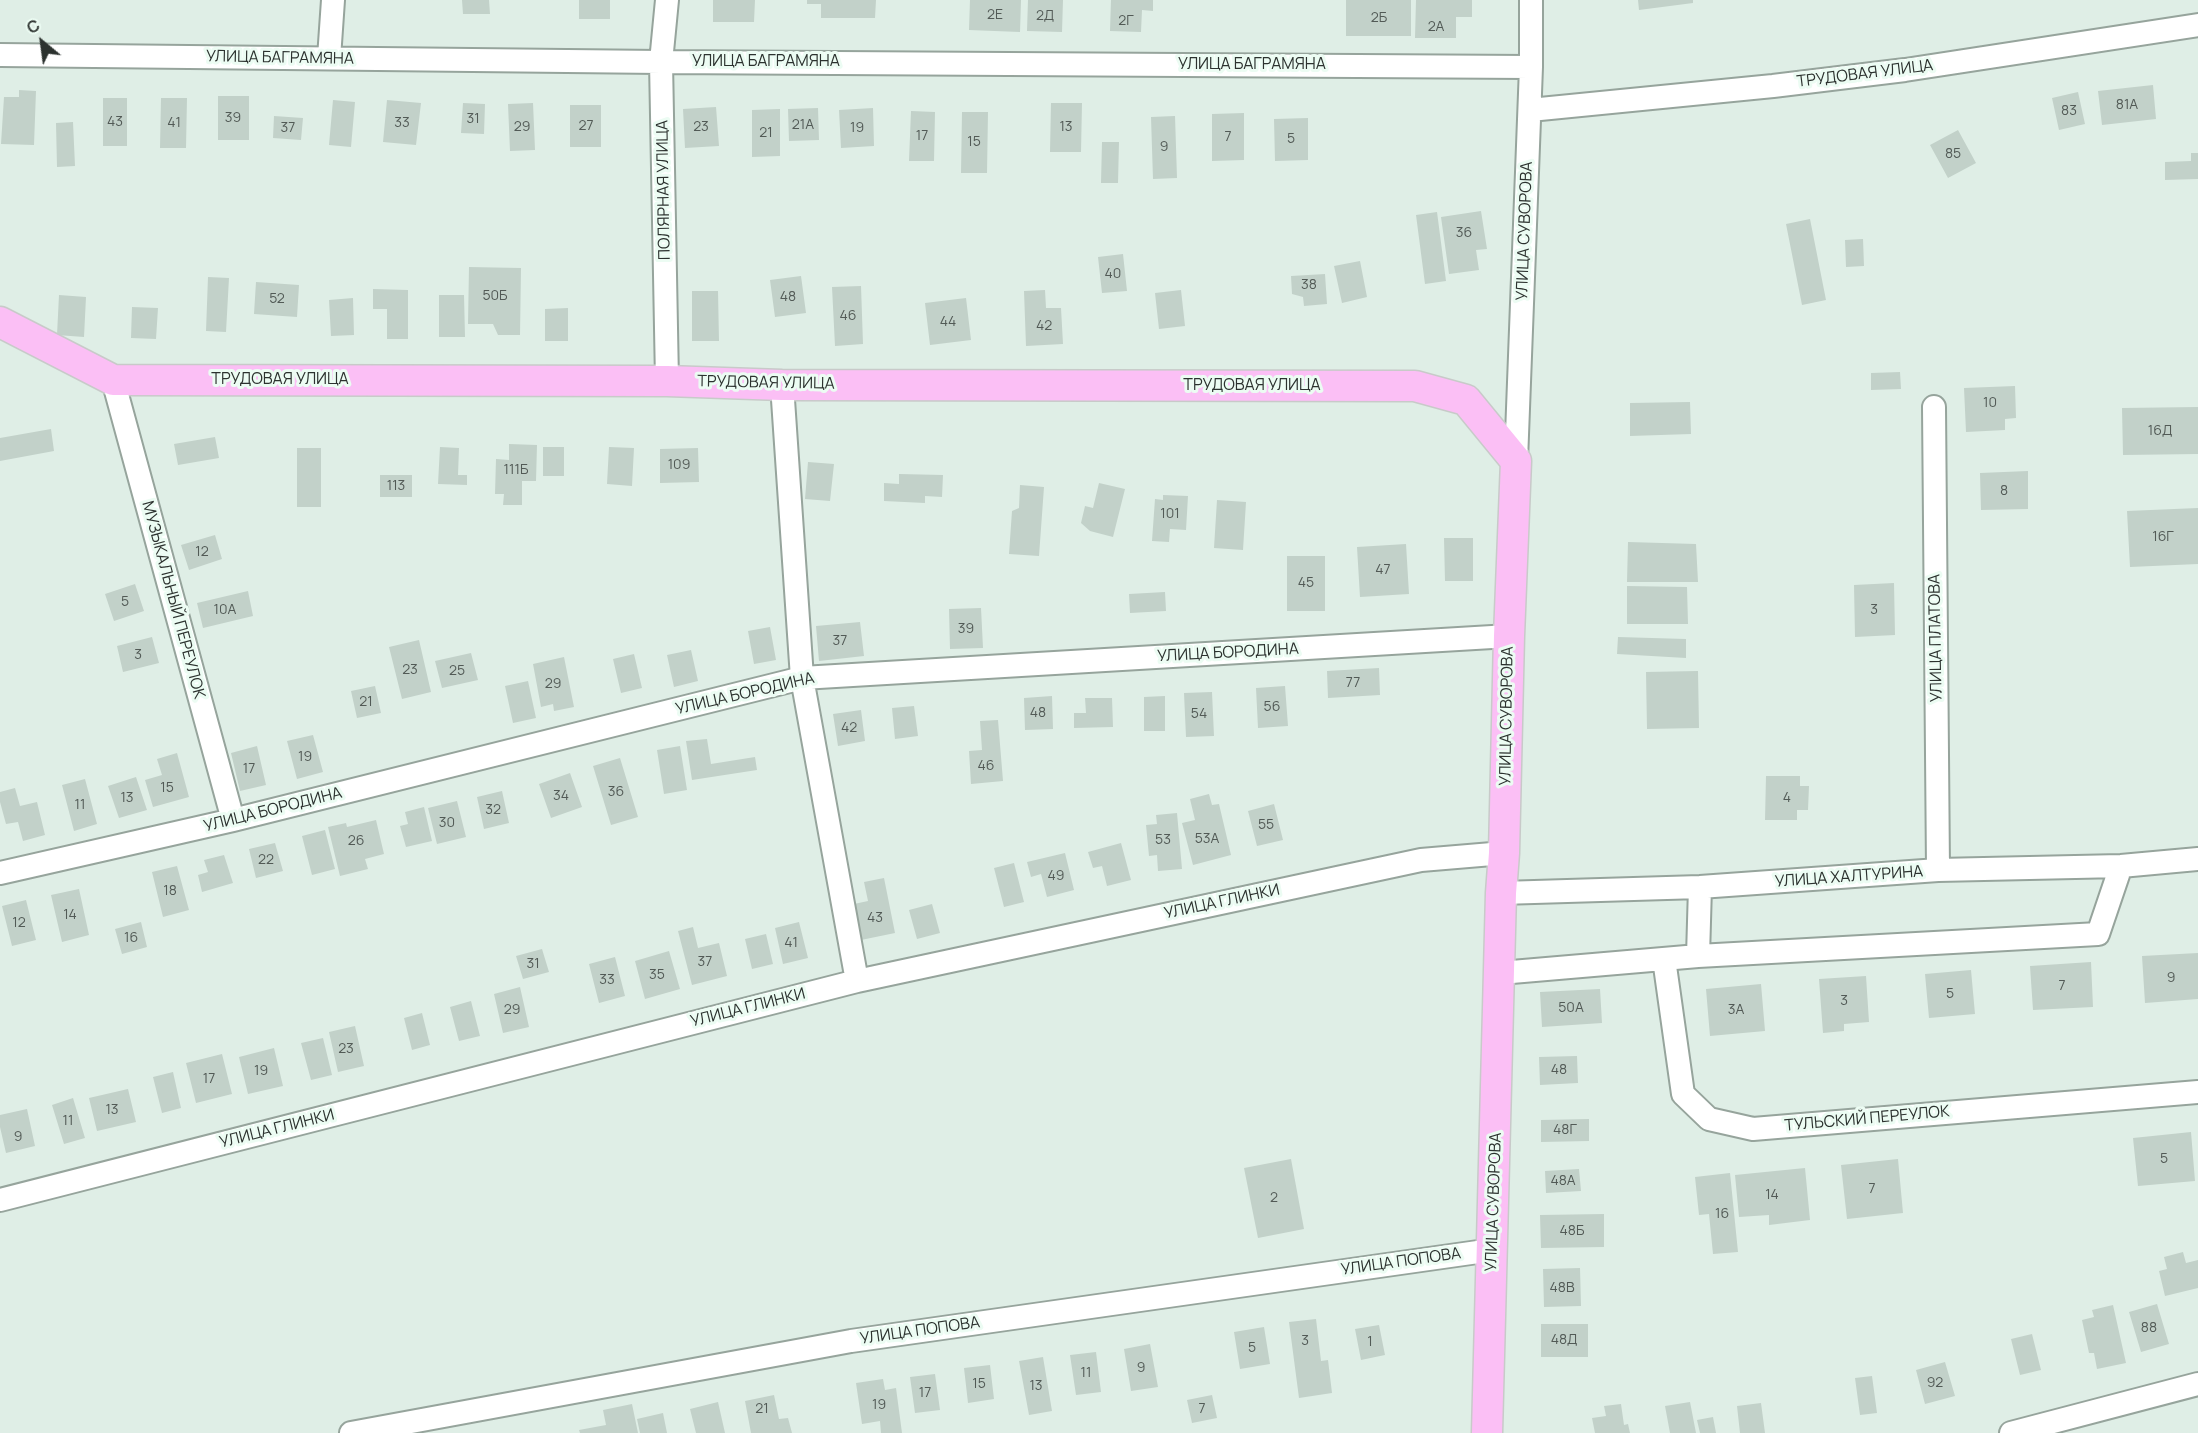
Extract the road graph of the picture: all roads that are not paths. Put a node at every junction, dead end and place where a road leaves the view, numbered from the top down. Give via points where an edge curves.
1 (333, 0) edge
2 (667, 0) edge
3 (1531, 0) edge
4 (2198, 25) edge
5 (0, 55) edge
6 (329, 58) junction
7 (661, 62) junction
8 (1531, 67) junction
9 (1530, 110) junction
10 (0, 322) edge
11 (113, 380) junction
12 (667, 381) junction
13 (782, 385) junction
14 (1934, 407) dead end
15 (1516, 461) junction
16 (1509, 636) junction
17 (802, 678) junction
18 (233, 820) junction
19 (1504, 853) junction
20 (2198, 859) edge
21 (2121, 866) junction
22 (1938, 870) junction
23 (0, 873) edge
24 (1700, 887) junction
25 (1501, 892) junction
26 (1698, 956) junction
27 (1664, 959) junction
28 (1500, 973) junction
29 (857, 981) junction
30 (2198, 1092) edge
31 (0, 1200) edge
32 (1492, 1250) junction
33 (2198, 1384) edge
34 (351, 1433) edge
35 (1487, 1433) edge
36 (2011, 1433) edge

1 - 6 street
2 - 7 street, ПОЛЯРНАЯ УЛИЦА
3 - 8 street, УЛИЦА СУВОРОВА
4 - 9 street, ТРУДОВАЯ УЛИЦА via 1905,70
5 - 6 street, УЛИЦА БАГРАМЯНА
6 - 7 street, УЛИЦА БАГРАМЯНА
7 - 8 street, УЛИЦА БАГРАМЯНА
7 - 12 street, ПОЛЯРНАЯ УЛИЦА
8 - 9 street, УЛИЦА СУВОРОВА
9 - 15 street, УЛИЦА СУВОРОВА
10 - 11 main road, ТРУДОВАЯ УЛИЦА
11 - 12 main road, ТРУДОВАЯ УЛИЦА
11 - 18 street, МУЗЫКАЛЬНЫЙ ПЕРЕУЛОК
12 - 13 main road, ТРУДОВАЯ УЛИЦА
13 - 15 main road, ТРУДОВАЯ УЛИЦА via 1415,386 1466,400
13 - 17 street
14 - 22 street, УЛИЦА ПЛАТОВА
15 - 16 main road, УЛИЦА СУВОРОВА
16 - 17 street, УЛИЦА БОРОДИНА
16 - 19 main road, УЛИЦА СУВОРОВА
17 - 18 street, УЛИЦА БОРОДИНА
17 - 29 street
18 - 23 street, УЛИЦА БОРОДИНА
19 - 25 main road, УЛИЦА СУВОРОВА
19 - 29 street, УЛИЦА ГЛИНКИ via 1421,860
20 - 21 street, УЛИЦА ХАЛТУРИНА
21 - 22 street, УЛИЦА ХАЛТУРИНА
21 - 26 street via 2098,934
22 - 24 street, УЛИЦА ХАЛТУРИНА
24 - 25 street, УЛИЦА ХАЛТУРИНА
24 - 26 street
25 - 28 main road, УЛИЦА СУВОРОВА
26 - 27 street
27 - 28 street
27 - 30 street, ТУЛЬСКИЙ ПЕРЕУЛОК via 1683,1094 1709,1119 1753,1129
28 - 32 main road, УЛИЦА СУВОРОВА
29 - 31 street, УЛИЦА ГЛИНКИ
32 - 34 street, УЛИЦА ПОПОВА via 851,1341
32 - 35 main road, УЛИЦА СУВОРОВА
33 - 36 street

